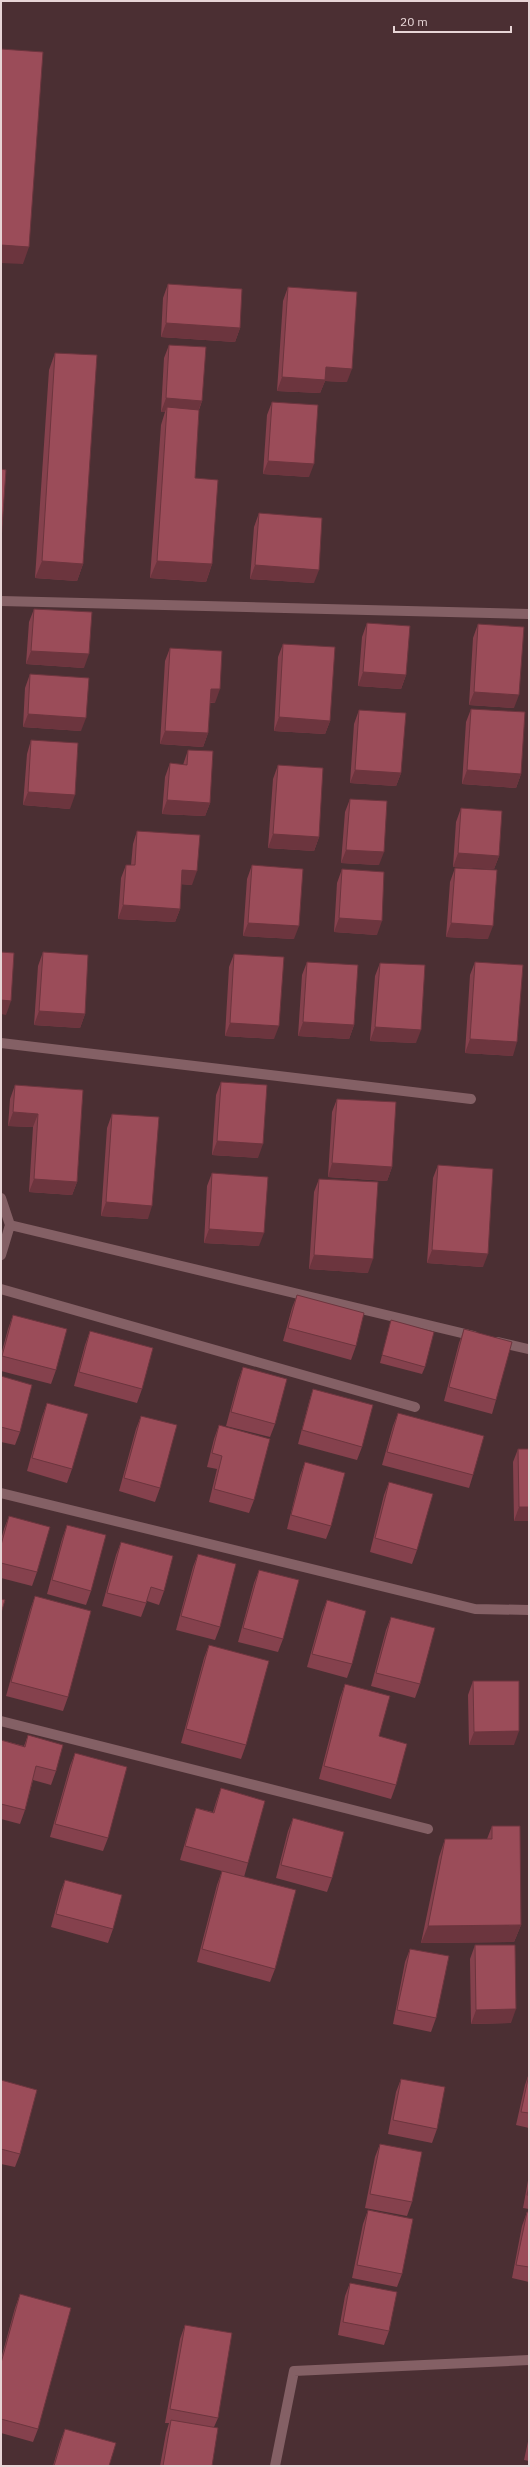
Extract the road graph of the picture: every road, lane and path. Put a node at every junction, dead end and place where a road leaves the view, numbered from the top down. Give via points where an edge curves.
1 (1, 601) edge
2 (529, 614) edge
3 (1, 1043) edge
4 (471, 1099) dead end
5 (1, 1198) edge
6 (10, 1225) junction
7 (1, 1255) edge
8 (1, 1289) edge
9 (528, 1349) dead end
10 (415, 1408) dead end
11 (1, 1493) edge
12 (529, 1610) edge
13 (1, 1721) edge
14 (428, 1829) dead end
15 (529, 2360) edge
16 (275, 2466) edge

1 - 2 street
3 - 4 street
5 - 6 street
6 - 7 street
6 - 9 street
8 - 10 street
11 - 12 street via 475,1609
13 - 14 street
15 - 16 street via 294,2371

